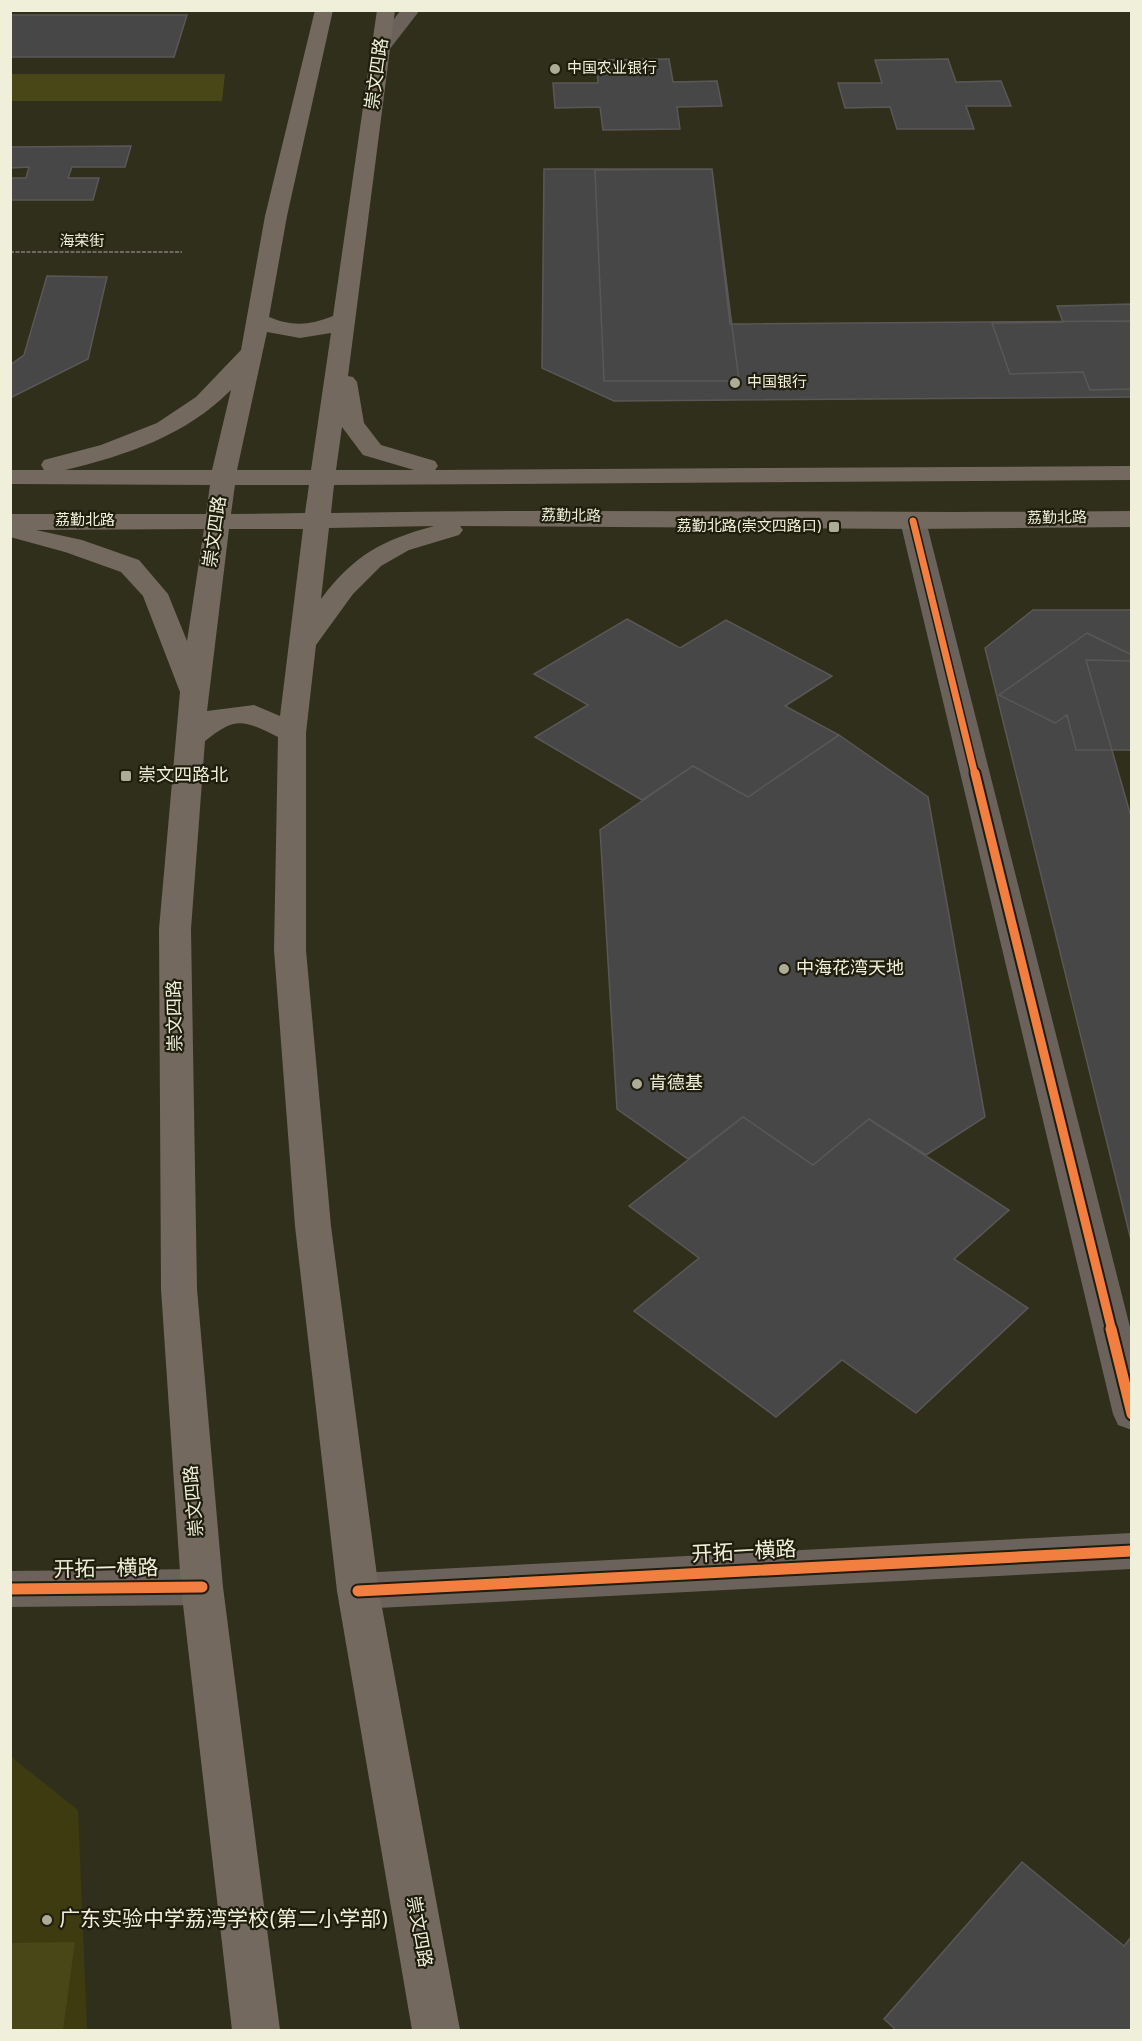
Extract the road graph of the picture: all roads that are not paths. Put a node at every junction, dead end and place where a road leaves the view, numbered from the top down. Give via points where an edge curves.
1 (324, 10) edge
2 (386, 10) edge
3 (411, 10) edge
4 (382, 46) junction
5 (257, 320) junction
6 (344, 320) junction
7 (252, 352) junction
8 (339, 352) junction
9 (1131, 473) edge
10 (10, 476) edge
11 (224, 476) junction
12 (322, 477) junction
13 (520, 478) junction
14 (518, 517) junction
15 (1131, 519) edge
16 (317, 521) junction
17 (913, 521) junction
18 (10, 522) edge
19 (217, 522) junction
20 (10, 532) edge
21 (301, 647) junction
22 (194, 692) junction
23 (292, 733) junction
24 (190, 738) junction
25 (1131, 1414) edge
26 (1131, 1551) edge
27 (202, 1587) junction
28 (10, 1589) edge
29 (358, 1591) junction
30 (256, 2031) edge
31 (436, 2031) edge

1 - 5 main road, 崇文四路 via 276,216
2 - 4 main road, 崇文四路
3 - 4 street
4 - 6 main road, 崇文四路
5 - 6 main road via 280,331 315,332
5 - 7 main road, 崇文四路
6 - 8 main road, 崇文四路
7 - 10 main road via 195,409 144,439
7 - 11 main road, 崇文四路
8 - 12 main road, 崇文四路
8 - 13 main road via 352,424 372,450 434,468
9 - 13 main road
10 - 11 main road
11 - 12 main road
11 - 19 main road, 崇文四路
12 - 13 main road
12 - 16 main road, 崇文四路
14 - 16 main road, 荔勤北路
14 - 17 main road, 荔勤北路
14 - 21 main road via 417,538 372,561 343,591
15 - 17 main road, 荔勤北路
16 - 19 main road, 荔勤北路
16 - 21 main road, 崇文四路
17 - 25 street
18 - 19 main road, 荔勤北路
19 - 22 main road, 崇文四路
20 - 22 main road via 73,546 130,566 155,594
21 - 23 main road, 崇文四路
22 - 24 main road, 崇文四路
23 - 24 main road via 254,714 218,717
23 - 29 main road, 崇文四路 via 290,950 313,1226
24 - 27 main road, 崇文四路 via 175,929 179,1289
26 - 29 street, 开拓一横路
27 - 28 street, 开拓一横路
27 - 30 main road, 崇文四路
29 - 31 main road, 崇文四路

